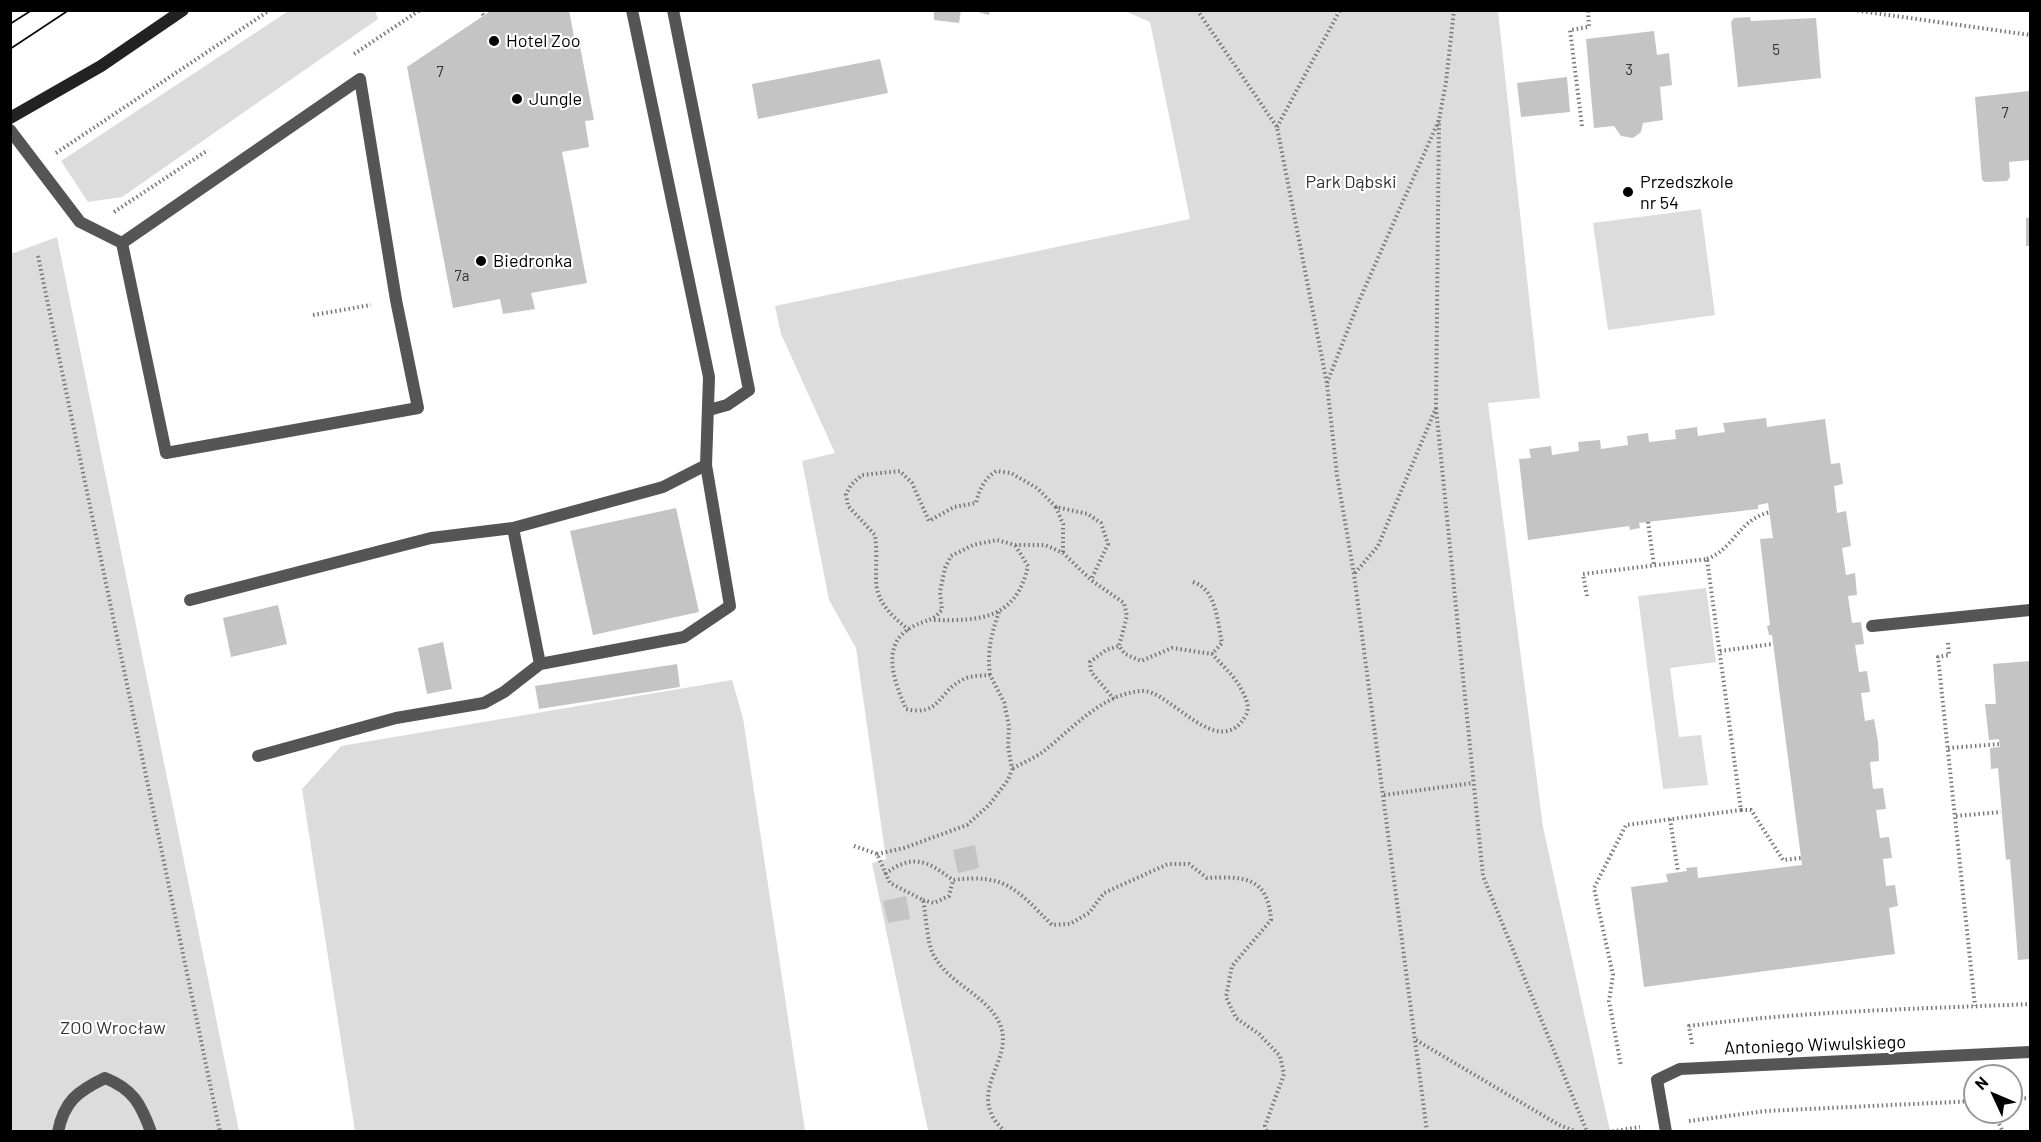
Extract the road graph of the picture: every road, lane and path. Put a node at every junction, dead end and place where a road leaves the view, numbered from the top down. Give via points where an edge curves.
1 (183, 10) edge
2 (270, 10) edge
3 (480, 10) edge
4 (632, 10) edge
5 (673, 10) edge
6 (1197, 10) edge
7 (1340, 10) edge
8 (1454, 10) edge
9 (1588, 10) edge
10 (1853, 10) edge
11 (484, 16) dead end
12 (2031, 35) edge
13 (10, 118) edge
14 (1438, 120) junction
15 (1582, 126) dead end
16 (1277, 127) junction
17 (10, 130) edge
18 (36, 166) junction
19 (122, 243) junction
20 (38, 256) dead end
21 (396, 300) junction
22 (313, 315) dead end
23 (1327, 384) junction
24 (1436, 408) junction
25 (709, 410) junction
26 (706, 465) junction
27 (1056, 507) junction
28 (1770, 512) dead end
29 (1648, 522) dead end
30 (513, 528) junction
31 (1015, 545) junction
32 (1064, 553) junction
33 (1707, 559) junction
34 (1654, 566) junction
35 (1354, 574) junction
36 (1091, 580) junction
37 (1193, 582) dead end
38 (1587, 596) dead end
39 (190, 600) dead end
40 (2031, 610) edge
41 (999, 612) junction
42 (1946, 619) junction
43 (933, 620) junction
44 (1872, 626) dead end
45 (909, 630) junction
46 (1773, 644) dead end
47 (1119, 646) junction
48 (1720, 651) junction
49 (1212, 654) junction
50 (540, 663) junction
51 (990, 675) junction
52 (1114, 700) junction
53 (2000, 744) dead end
54 (1948, 748) junction
55 (258, 756) dead end
56 (1012, 769) junction
57 (1473, 783) junction
58 (1384, 795) junction
59 (1741, 810) junction
60 (2001, 812) dead end
61 (1956, 816) junction
62 (1670, 819) junction
63 (854, 846) dead end
64 (877, 854) junction
65 (1801, 858) dead end
66 (1678, 872) dead end
67 (885, 874) junction
68 (953, 880) junction
69 (923, 900) junction
70 (2031, 1004) edge
71 (1975, 1006) junction
72 (1416, 1040) junction
73 (2031, 1052) edge
74 (1622, 1066) dead end
75 (1695, 1068) junction
76 (1963, 1102) edge
77 (1665, 1128) edge
78 (58, 1131) edge
79 (151, 1131) edge
80 (220, 1131) edge
81 (1005, 1131) edge
82 (1267, 1131) edge
83 (1427, 1131) edge
84 (1577, 1131) edge
85 (1587, 1131) edge
86 (1608, 1131) edge

1 - 13 main road via 101,66
2 - 18 path
3 - 11 path
4 - 25 street via 709,377
5 - 25 street via 748,390 728,405
6 - 16 path
7 - 16 path
8 - 14 path
9 - 15 path via 1589,27 1570,30
10 - 12 path
14 - 23 path
14 - 24 path
16 - 23 path
17 - 18 street
18 - 19 street via 80,222
19 - 21 street via 360,79
19 - 21 street via 166,453 418,408
20 - 80 path
21 - 22 path
23 - 35 path
24 - 35 path via 1378,546
24 - 57 path
25 - 26 street
26 - 30 street via 663,487
26 - 50 street via 730,606 684,637
27 - 32 path via 1063,524
27 - 36 path via 1088,514 1101,523 1108,544
27 - 45 path via 1037,488 1011,473 996,471 979,490 976,503 954,507 929,521 912,483 900,471 862,475 846,494 848,506 875,535 874,573 879,597
28 - 33 path via 1754,516 1718,555
29 - 34 path
30 - 39 street via 431,538
30 - 50 street
31 - 32 path via 1045,545
31 - 41 path via 1028,566 1017,596
31 - 43 path via 997,540 973,545 951,556 940,592 942,610
32 - 36 path
33 - 34 path
33 - 48 path
34 - 38 path via 1583,574
35 - 58 path
36 - 47 path via 1124,603 1127,616
37 - 49 path via 1204,586 1212,599 1222,643
40 - 42 street
41 - 43 path via 988,618
41 - 51 path via 988,657
42 - 44 street
42 - 54 path via 1949,655 1938,657
43 - 45 path
45 - 51 path via 898,637 891,656 896,687 906,709 920,712 937,704 962,679
46 - 48 path
47 - 49 path via 1125,654 1141,661 1172,648
47 - 52 path via 1090,662 1090,672
48 - 59 path
49 - 52 path via 1247,701 1248,711 1240,725 1225,730 1206,728 1179,712 1161,694 1141,690
50 - 55 street via 484,703 396,718
51 - 56 path via 1004,702
52 - 56 path via 1079,721 1044,751
53 - 54 path
54 - 61 path
56 - 64 path via 988,805 967,825
57 - 58 path
57 - 85 path via 1482,876
58 - 72 path
59 - 62 path
59 - 65 path via 1751,810 1783,860
60 - 61 path
61 - 71 path
62 - 66 path
62 - 74 path via 1626,825 1594,888 1613,975 1609,1001
63 - 64 path
64 - 67 path
67 - 68 path via 907,862 923,861
67 - 69 path via 890,883
68 - 69 path via 949,896 934,903
68 - 82 path via 1001,880 1052,926 1070,924 1089,913 1104,893 1168,864 1189,864 1207,878 1236,876 1258,885 1270,900 1271,920 1232,966 1226,997 1236,1018 1280,1056 1284,1074 1265,1126
69 - 81 path via 932,953 946,972 988,1007 999,1023 1005,1043 987,1096 991,1114
70 - 71 path
71 - 75 path via 1843,1010 1689,1026
72 - 83 path
72 - 84 path via 1559,1125
73 - 75 street, Antoniego Wiwulskiego
75 - 77 street, Antoniego Wiwulskiego via 1680,1069 1657,1080
76 - 77 path via 1766,1111
77 - 86 path
78 - 79 street via 62,1113 81,1090 105,1078 126,1086 145,1113

